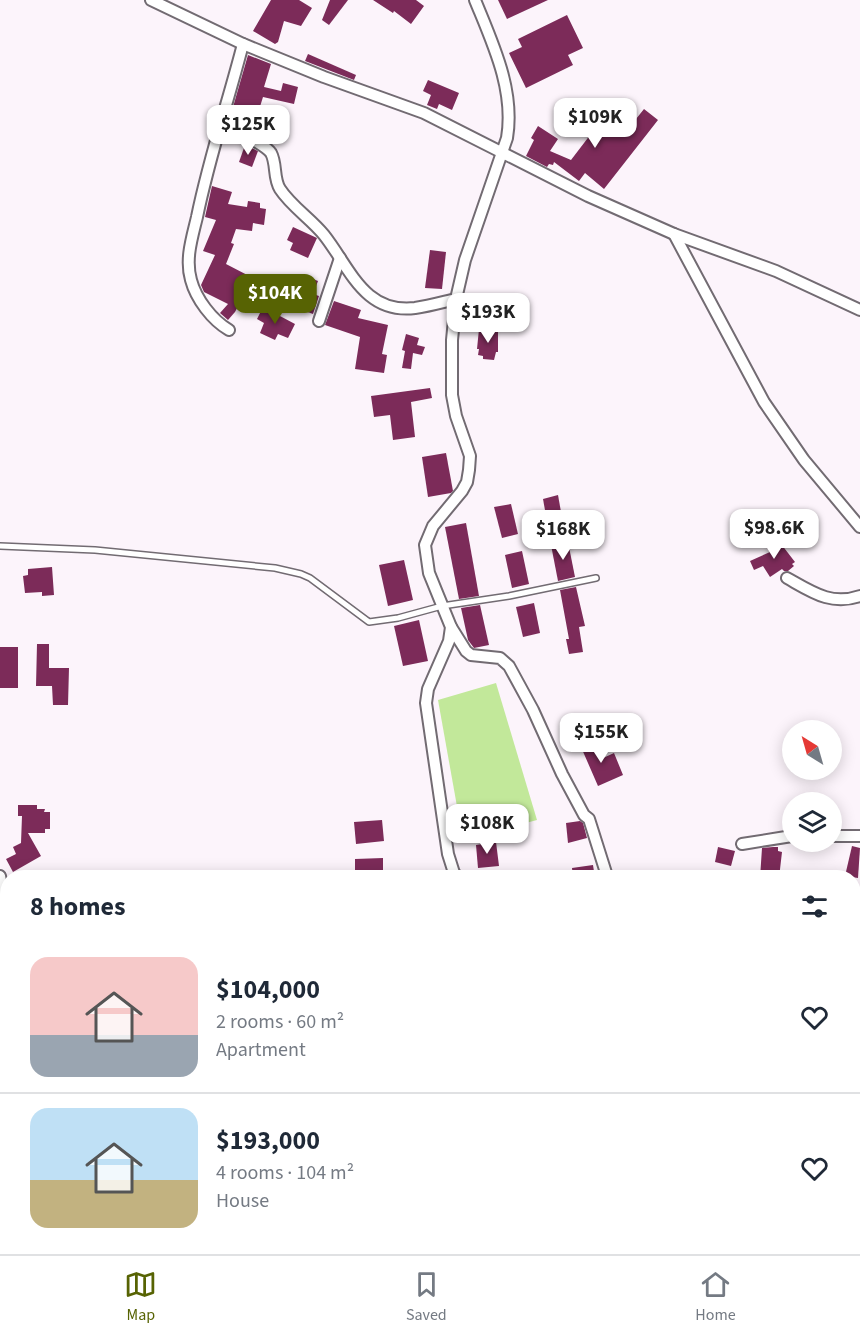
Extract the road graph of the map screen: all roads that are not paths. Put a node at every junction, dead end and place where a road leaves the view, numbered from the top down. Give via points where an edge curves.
1 (152, 0) edge
2 (475, 0) edge
3 (243, 44) junction
4 (220, 122) junction
5 (502, 153) junction
6 (674, 234) junction
7 (340, 258) junction
8 (456, 299) junction
9 (860, 310) edge
10 (319, 321) dead end
11 (228, 330) dead end
12 (860, 527) edge
13 (0, 546) edge
14 (596, 578) dead end
15 (787, 578) dead end
16 (860, 596) edge
17 (442, 606) junction
18 (451, 627) junction
19 (842, 836) edge
20 (860, 836) edge
21 (782, 838) edge
22 (741, 844) dead end
23 (453, 870) edge
24 (605, 870) edge

1 - 3 street
2 - 5 street via 510,105
3 - 4 street
3 - 5 street via 424,113
4 - 7 street via 272,154 282,192 324,235
4 - 11 street via 188,258 196,293
5 - 6 street
5 - 8 street via 465,260
6 - 9 street via 776,271
6 - 12 street via 764,402 804,460
7 - 8 street via 360,287 377,301 414,308
7 - 10 street
8 - 17 street via 452,395 470,456 467,482 434,526 425,545 429,573
13 - 17 lane via 95,550 284,570 310,578 369,622
14 - 17 lane
15 - 16 street via 828,600
17 - 18 street
18 - 23 street via 426,703
18 - 24 street via 471,655 500,658 509,666 562,774 589,819
19 - 20 street
21 - 22 street

